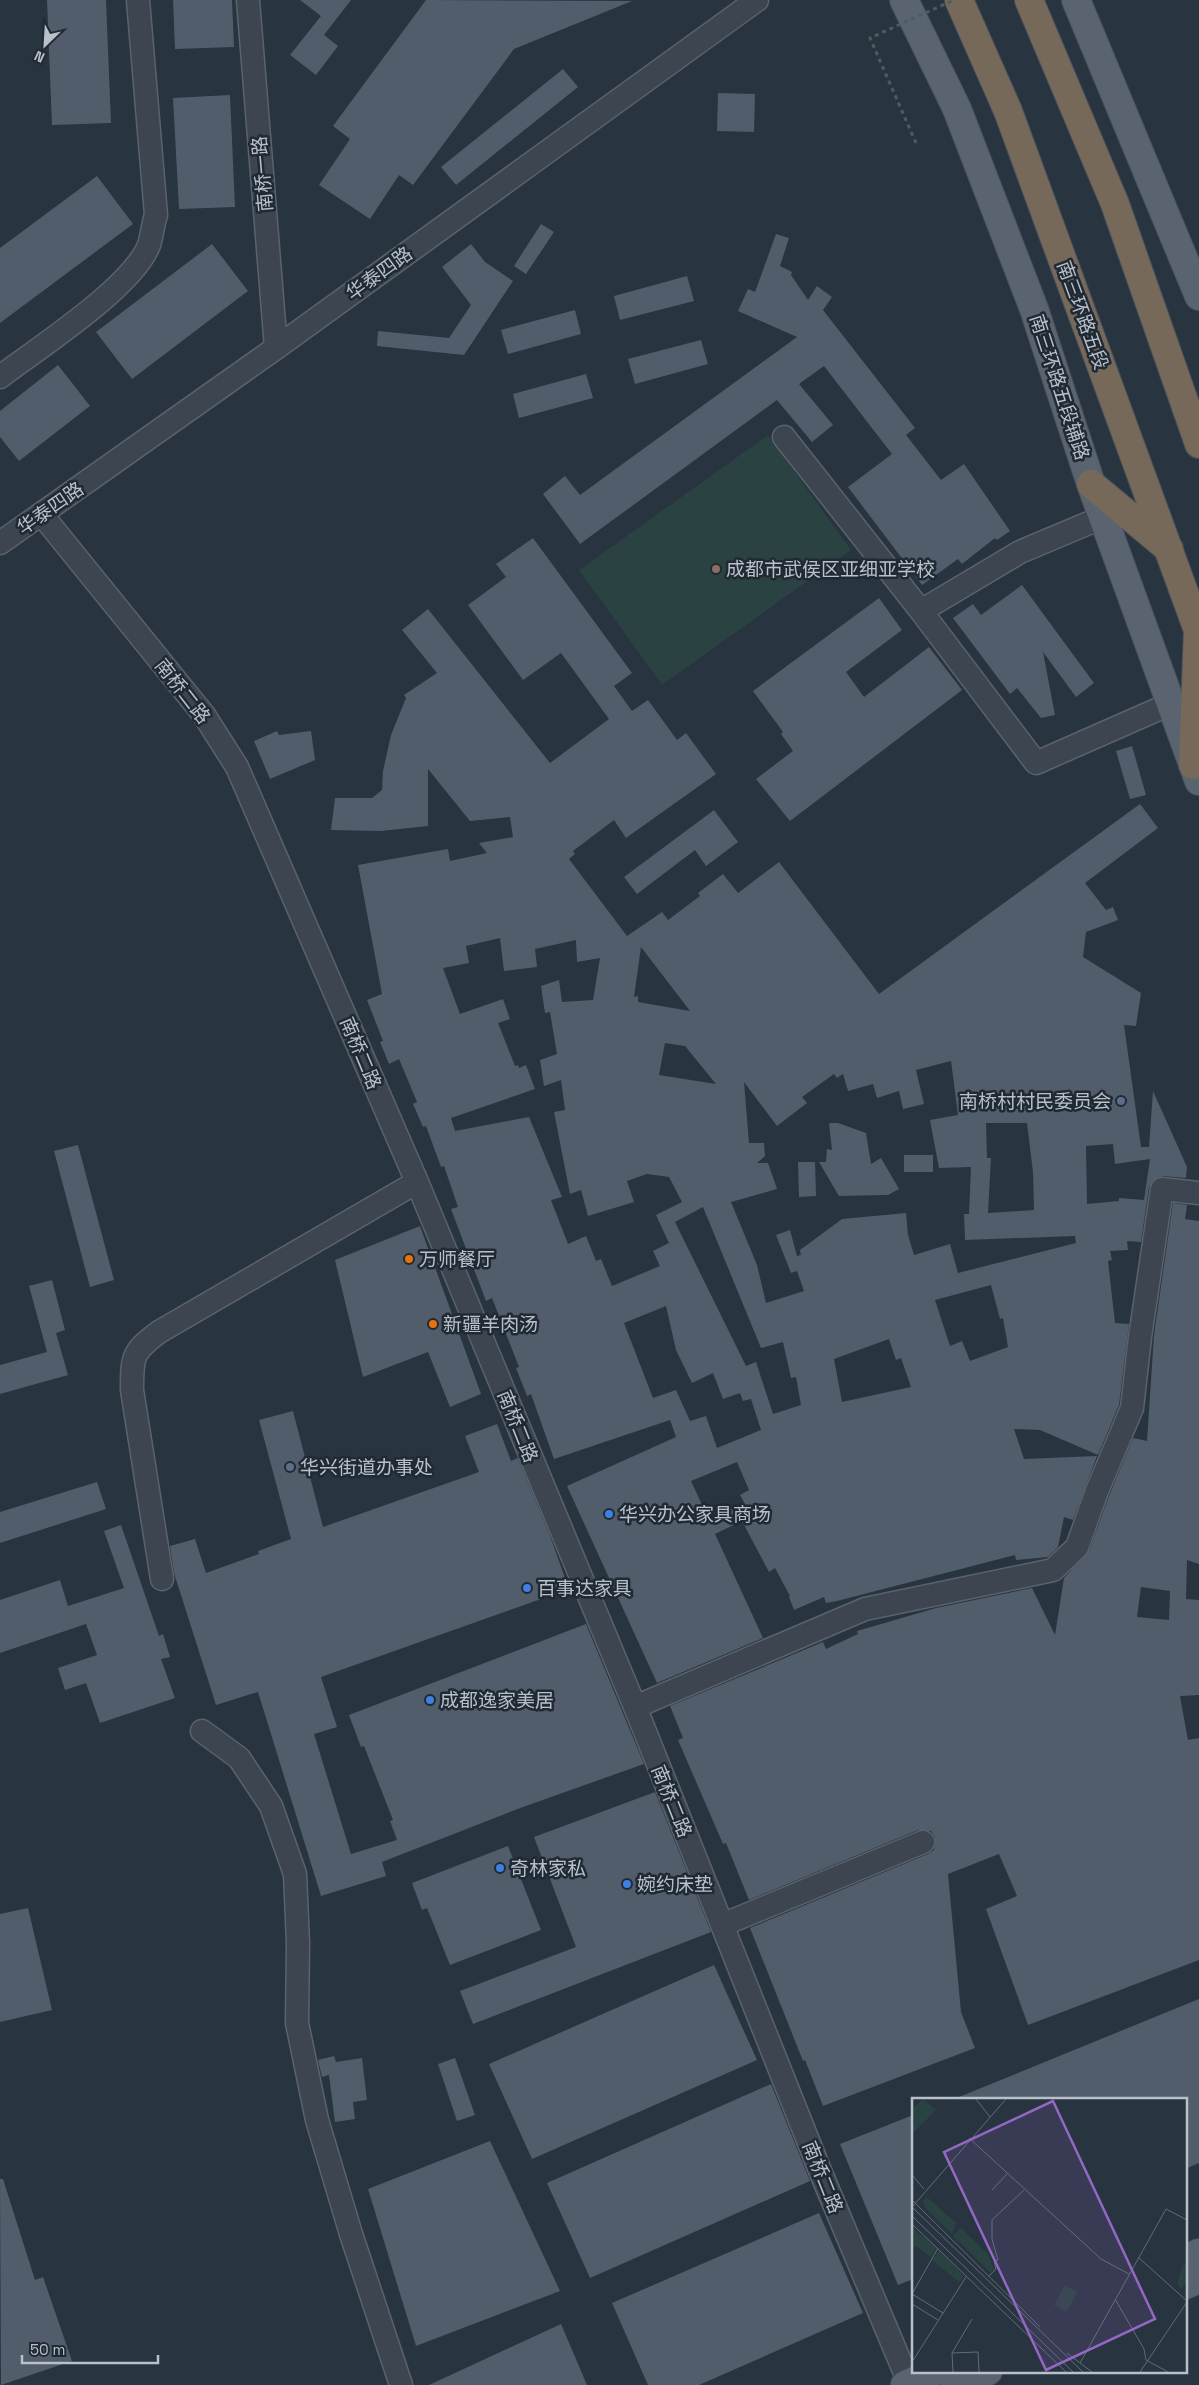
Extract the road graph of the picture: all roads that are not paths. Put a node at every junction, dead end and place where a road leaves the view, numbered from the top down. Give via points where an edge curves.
1 (138, 0) edge
2 (248, 0) edge
3 (756, 0) edge
4 (904, 0) edge
5 (959, 0) edge
6 (1029, 0) edge
7 (1076, 0) edge
8 (1199, 296) edge
9 (276, 348) junction
10 (0, 377) edge
11 (784, 437) dead end
12 (1199, 444) edge
13 (1091, 484) junction
14 (42, 515) junction
15 (1103, 517) junction
16 (0, 543) edge
17 (1170, 551) junction
18 (922, 612) junction
19 (1198, 631) edge
20 (1170, 704) junction
21 (1196, 773) edge
22 (417, 1182) junction
23 (1199, 1193) edge
24 (162, 1578) dead end
25 (635, 1707) junction
26 (202, 1731) dead end
27 (923, 1842) dead end
28 (722, 1925) junction
29 (1199, 2254) edge
30 (1186, 2260) edge
31 (1199, 2279) edge
32 (1186, 2285) edge
33 (934, 2372) edge
34 (986, 2372) edge
35 (908, 2384) edge
36 (401, 2385) edge
37 (956, 2385) edge

1 - 10 street via 156,215 148,246 135,266 100,302
2 - 9 street, 南桥一路
3 - 9 street, 华泰四路
4 - 13 main road, 南三环路五段辅路 via 958,109 1034,309
5 - 17 highway, 南三环路五段 via 1008,111
6 - 12 highway via 1115,204
7 - 8 main road
9 - 14 street, 华泰四路
11 - 18 street
13 - 15 main road, 南三环路五段辅路
13 - 17 highway
14 - 16 street, 华泰四路
14 - 22 street, 南桥二路 via 204,715 237,767
15 - 18 street via 1020,552
15 - 20 main road, 南三环路五段辅路
17 - 19 highway, 南三环路五段
18 - 20 street via 1036,763
19 - 21 highway
20 - 21 main road, 南三环路五段辅路
22 - 24 street via 143,1343 132,1361 132,1390
22 - 25 street, 南桥二路
23 - 25 street via 1162,1189 1132,1408 1077,1547 1053,1570 865,1609
25 - 28 street, 南桥二路
26 - 36 street via 240,1758 271,1806 295,1874 297,2023 317,2120
27 - 28 street
28 - 35 street, 南桥二路
29 - 30 main road
31 - 32 main road
33 - 35 main road
34 - 37 main road

